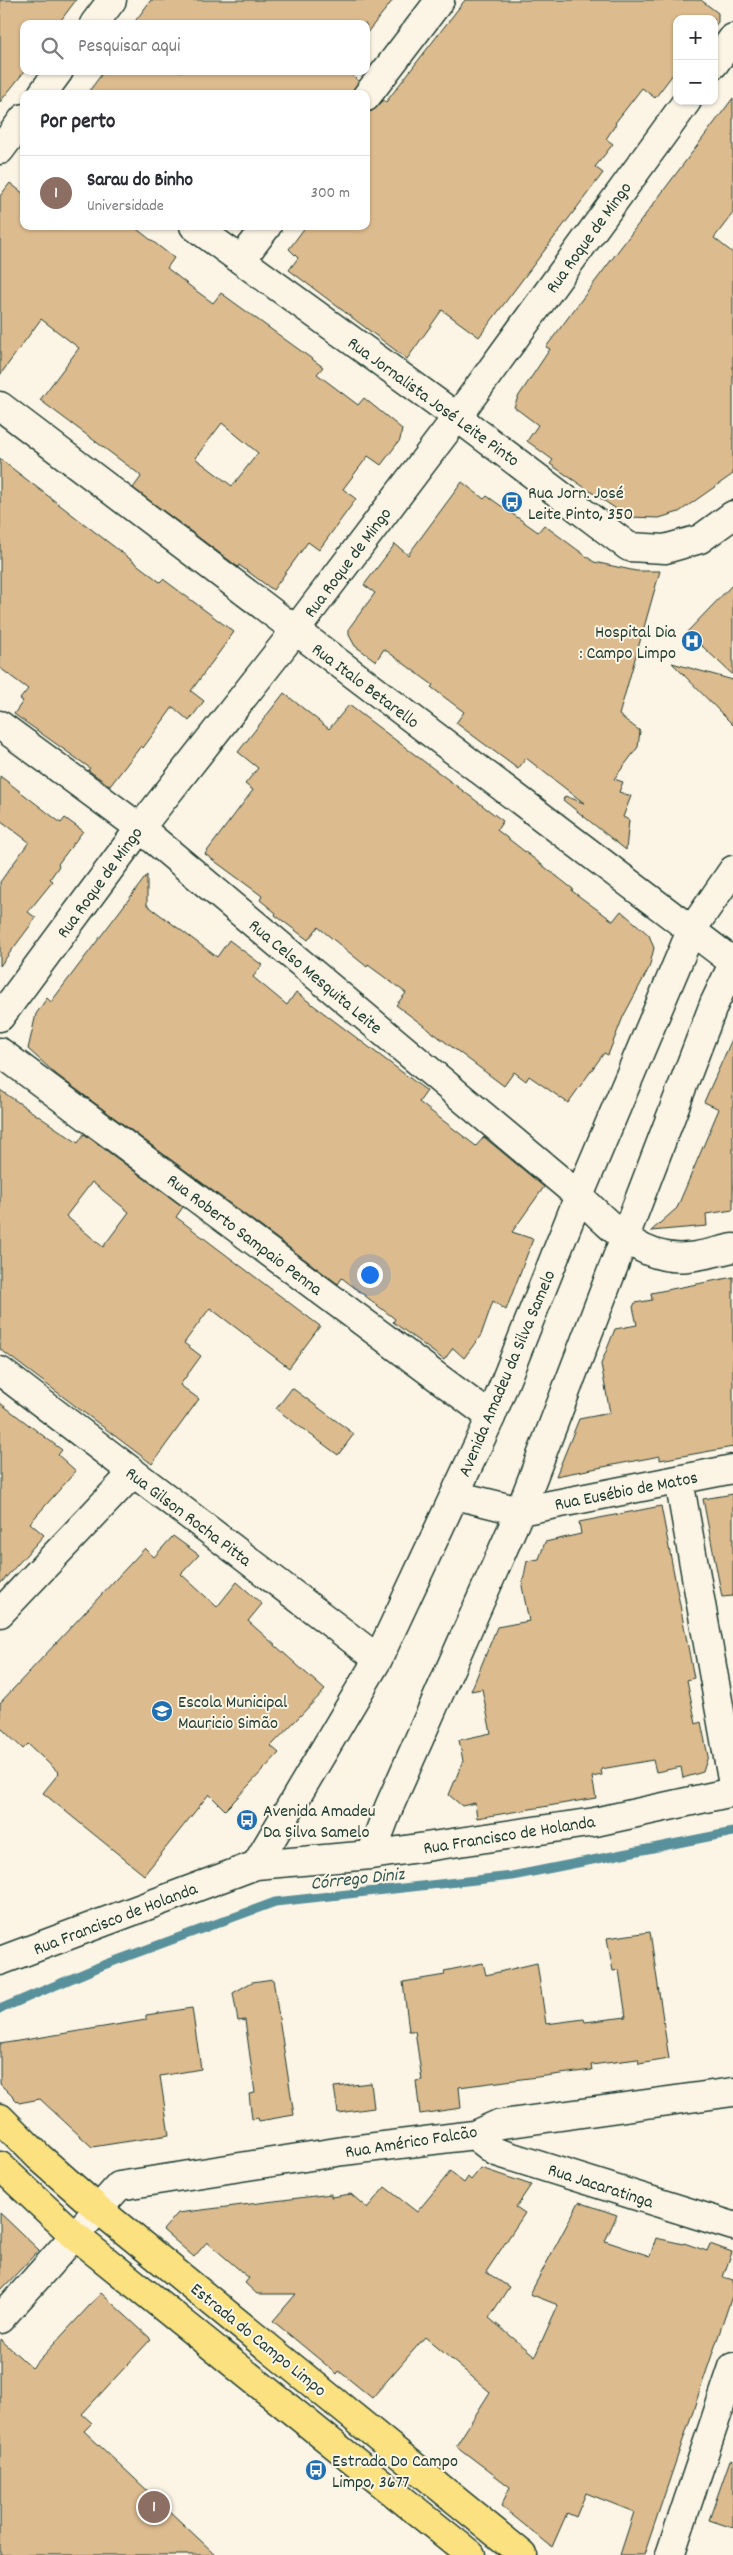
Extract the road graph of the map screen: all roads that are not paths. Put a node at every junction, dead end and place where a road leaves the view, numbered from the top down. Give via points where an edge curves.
1 (112, 0) edge
2 (440, 0) edge
3 (97, 20) edge
4 (733, 38) edge
5 (717, 60) edge
6 (56, 75) edge
7 (45, 90) edge
8 (370, 91) edge
9 (684, 105) edge
10 (20, 123) edge
11 (0, 150) edge
12 (200, 230) edge
13 (264, 230) edge
14 (241, 260) junction
15 (0, 406) edge
16 (457, 417) junction
17 (733, 515) edge
18 (295, 631) junction
19 (0, 725) edge
20 (140, 828) junction
21 (733, 870) edge
22 (691, 932) junction
23 (733, 963) edge
24 (0, 1017) edge
25 (0, 1052) edge
26 (578, 1196) junction
27 (624, 1238) junction
28 (733, 1248) edge
29 (0, 1372) edge
30 (491, 1417) junction
31 (733, 1469) edge
32 (132, 1474) junction
33 (680, 1480) junction
34 (455, 1495) junction
35 (520, 1512) junction
36 (0, 1613) edge
37 (378, 1659) junction
38 (733, 1785) edge
39 (733, 1792) edge
40 (371, 1855) junction
41 (256, 1865) junction
42 (0, 1961) edge
43 (733, 2092) edge
44 (0, 2118) edge
45 (474, 2135) junction
46 (0, 2166) edge
47 (98, 2209) junction
48 (733, 2226) edge
49 (74, 2235) junction
50 (0, 2319) edge
51 (733, 2367) edge
52 (523, 2554) edge
53 (471, 2555) edge
54 (670, 2555) edge

1 - 3 street
2 - 8 street
4 - 5 street
6 - 7 street
9 - 16 street, Rua Roque de Mingo
10 - 11 street
12 - 14 street, Rua Jornalista José Leite Pinto
13 - 14 street
14 - 16 street, Rua Jornalista José Leite Pinto
15 - 18 street, Rua Italo Betarello
16 - 17 street, Rua Jornalista José Leite Pinto via 629,547 665,549 700,539
16 - 18 street, Rua Roque de Mingo
18 - 20 street, Rua Roque de Mingo
18 - 22 street, Rua Italo Betarello
19 - 20 street, Rua Celso Mesquita Leite
20 - 24 street, Rua Roque de Mingo
20 - 26 street, Rua Celso Mesquita Leite
21 - 22 street, Avenida Amadeu da Silva Samelo
22 - 23 street, Rua Italo Betarello
22 - 26 street, Avenida Amadeu da Silva Samelo
23 - 27 street via 714,1004
25 - 30 street, Rua Roberto Sampaio Penna
26 - 27 street, Rua Celso Mesquita Leite
26 - 30 street, Avenida Amadeu da Silva Samelo
27 - 28 street, Rua Celso Mesquita Leite via 665,1256 687,1257
27 - 35 street
29 - 32 street, Rua Gilson Rocha Pitta
30 - 34 street, Avenida Amadeu da Silva Samelo
31 - 33 street, Rua Eusébio de Matos
32 - 36 street
32 - 37 street, Rua Gilson Rocha Pitta
33 - 35 street, Rua Eusébio de Matos
33 - 38 street
34 - 35 street
34 - 37 street, Avenida Amadeu da Silva Samelo
35 - 40 street via 389,1807
37 - 41 street, Avenida Amadeu da Silva Samelo
39 - 40 street, Rua Francisco de Holanda via 595,1822
40 - 41 street, Rua Francisco de Holanda
41 - 42 street, Rua Francisco de Holanda
43 - 45 street, Rua Américo Falcão via 496,2125
44 - 47 main road, Estrada do Campo Limpo
45 - 47 street, Rua Américo Falcão via 343,2151 118,2186
45 - 48 street, Rua Jacaratinga via 496,2152
46 - 49 main road, Estrada do Campo Limpo
47 - 49 street, Rua Américo Falcão
47 - 52 main road, Estrada do Campo Limpo
49 - 50 street, Rua Américo Falcão
49 - 53 main road, Estrada do Campo Limpo
51 - 54 street

